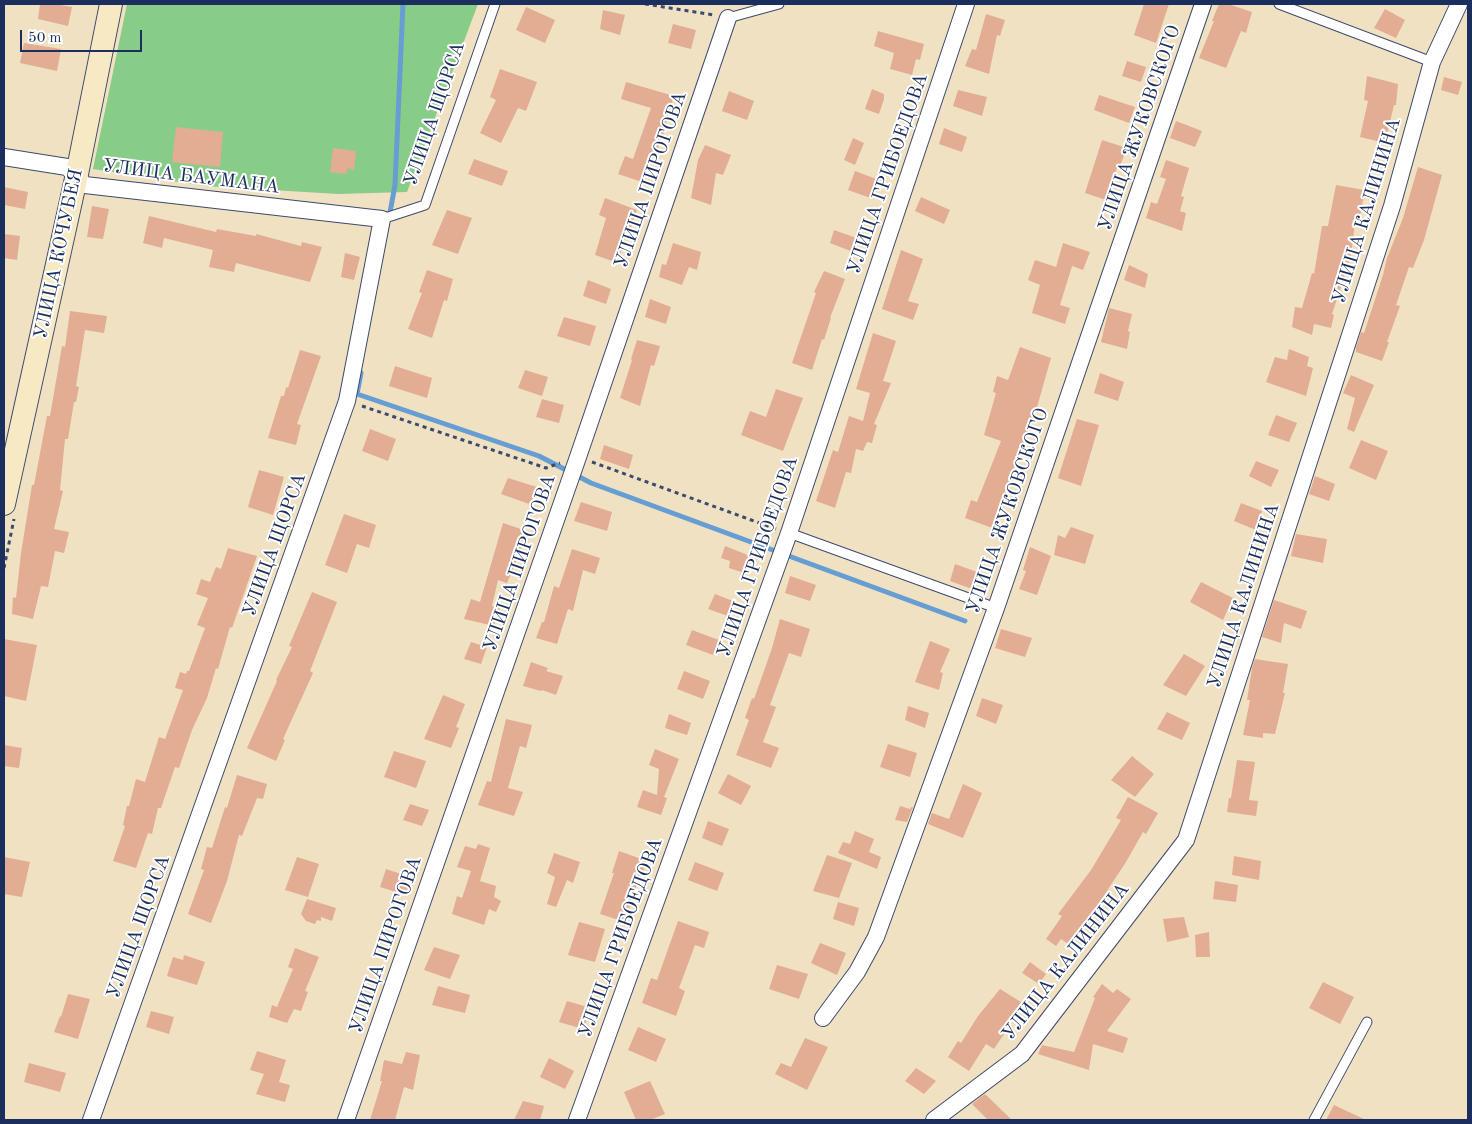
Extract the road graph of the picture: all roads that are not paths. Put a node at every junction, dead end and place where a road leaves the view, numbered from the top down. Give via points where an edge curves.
1 (110, 4) edge
2 (495, 4) edge
3 (779, 4) edge
4 (966, 4) edge
5 (1204, 4) edge
6 (1279, 4) edge
7 (1459, 4) edge
8 (728, 18) joint
9 (1432, 62) junction
10 (4, 157) edge
11 (76, 174) junction
12 (382, 219) junction
13 (4, 504) edge
14 (788, 534) junction
15 (996, 608) junction
16 (823, 1018) dead end
17 (1367, 1022) dead end
18 (91, 1120) edge
19 (346, 1120) edge
20 (577, 1120) edge
21 (934, 1120) edge
22 (1314, 1120) edge

1 - 11 main road, УЛИЦА КОЧУБЕЯ
2 - 12 lane, УЛИЦА ЩОРСА via 425,205
3 - 8 lane
4 - 14 street, УЛИЦА ГРИБОЕДОВА
5 - 15 street, УЛИЦА ЖУКОВСКОГО
6 - 9 lane
7 - 9 street, УЛИЦА КАЛИНИНА
8 - 19 street, УЛИЦА ПИРОГОВА via 582,448
9 - 21 street, УЛИЦА КАЛИНИНА via 1389,215 1186,840 1022,1054
10 - 11 street, УЛИЦА БАУМАНА via 67,166
11 - 12 street, УЛИЦА БАУМАНА via 85,185
11 - 13 main road, УЛИЦА КОЧУБЕЯ
12 - 18 street, УЛИЦА ЩОРСА via 347,401
14 - 15 lane
14 - 20 street, УЛИЦА ГРИБОЕДОВА
15 - 16 street, УЛИЦА ЖУКОВСКОГО via 876,937 858,972
17 - 22 lane

